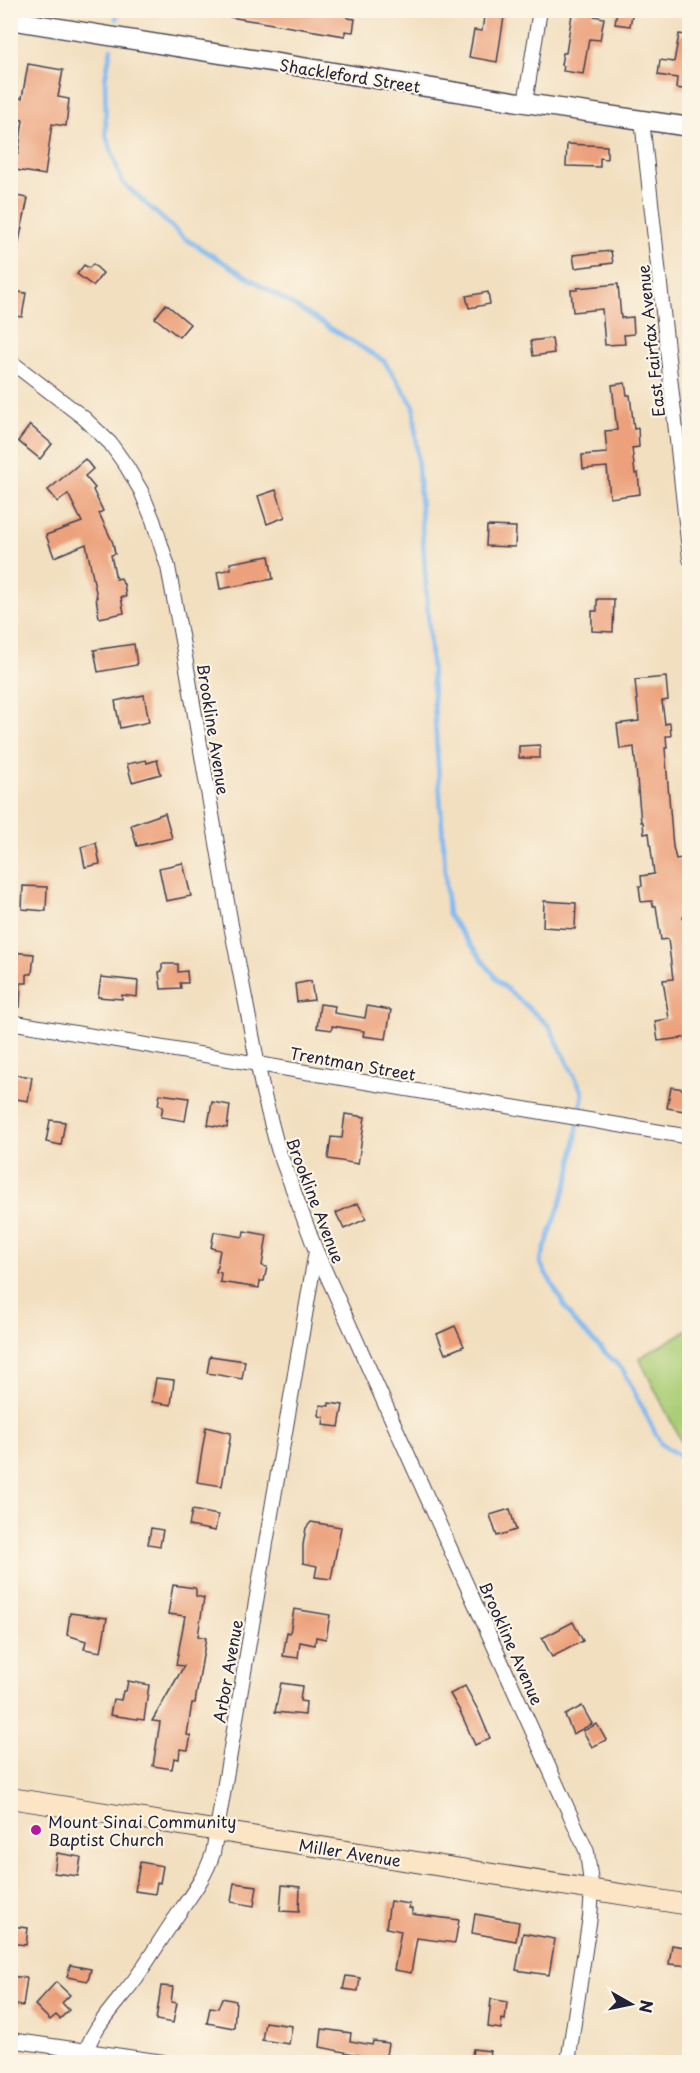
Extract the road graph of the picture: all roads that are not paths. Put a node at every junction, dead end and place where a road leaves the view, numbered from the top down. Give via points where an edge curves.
1 (540, 10) edge
2 (10, 20) edge
3 (525, 103) junction
4 (642, 120) junction
5 (690, 127) edge
6 (10, 362) edge
7 (690, 559) edge
8 (10, 1022) edge
9 (258, 1063) junction
10 (690, 1137) edge
11 (316, 1251) junction
12 (10, 1798) edge
13 (216, 1830) junction
14 (592, 1891) junction
15 (690, 1905) edge
16 (10, 2040) edge
17 (84, 2057) edge
18 (163, 2062) edge
19 (568, 2062) edge

1 - 3 street
2 - 3 street, Shackleford Street
3 - 4 street, Shackleford Street
4 - 5 street, Shackleford Street
4 - 7 street, East Fairfax Avenue
6 - 9 street, Brookline Avenue via 84,418 110,443 128,467 153,520 168,567
8 - 9 street, Trentman Street
9 - 10 street, Trentman Street
9 - 11 street, Brookline Avenue via 278,1149
11 - 13 street, Arbor Avenue
11 - 14 street, Brookline Avenue via 576,1823 587,1852
12 - 13 main road, Miller Avenue
13 - 14 main road, Miller Avenue
13 - 17 street, Arbor Avenue via 208,1867 137,1977 96,2029
14 - 15 main road, Miller Avenue
14 - 19 street, Brookline Avenue
16 - 17 street
17 - 18 street

